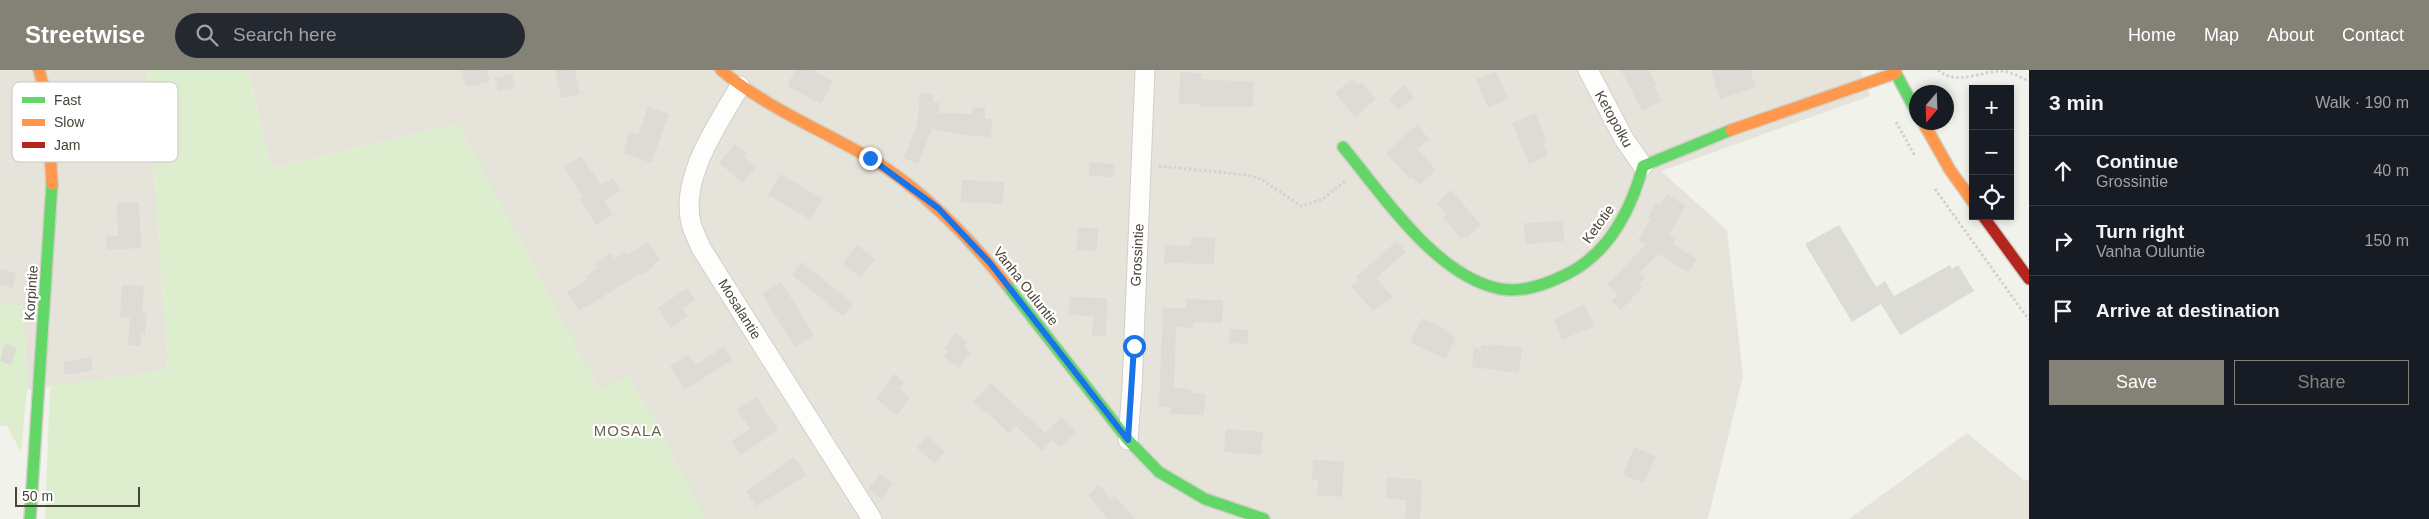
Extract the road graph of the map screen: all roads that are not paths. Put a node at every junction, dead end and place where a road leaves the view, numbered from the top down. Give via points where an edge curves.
1 (721, 70) edge
2 (1145, 70) edge
3 (1588, 70) edge
4 (1895, 71) edge
5 (740, 86) junction
6 (1909, 98) edge
7 (1928, 130) edge
8 (1343, 147) dead end
9 (51, 162) edge
10 (1643, 166) junction
11 (1969, 196) edge
12 (1986, 220) edge
13 (2029, 279) edge
14 (1128, 440) junction
15 (30, 519) edge
16 (872, 519) edge
17 (1264, 519) edge

1 - 5 street, Vanha Ouluntie
2 - 14 street, Grossintie
3 - 10 street, Ketopolku via 1624,139
4 - 6 street
4 - 10 street via 1718,134
5 - 14 street, Vanha Ouluntie via 870,158 938,208 990,263
5 - 16 street, Mosalantie via 705,146 696,171 689,205 691,223 701,248
7 - 11 street
8 - 10 street, Ketotie via 1447,264 1473,280 1500,289 1528,289 1558,280 1585,264 1607,242 1634,194
9 - 15 street, Korpintie via 52,186
12 - 13 street
14 - 17 street, Vanha Ouluntie via 1159,472 1205,499

